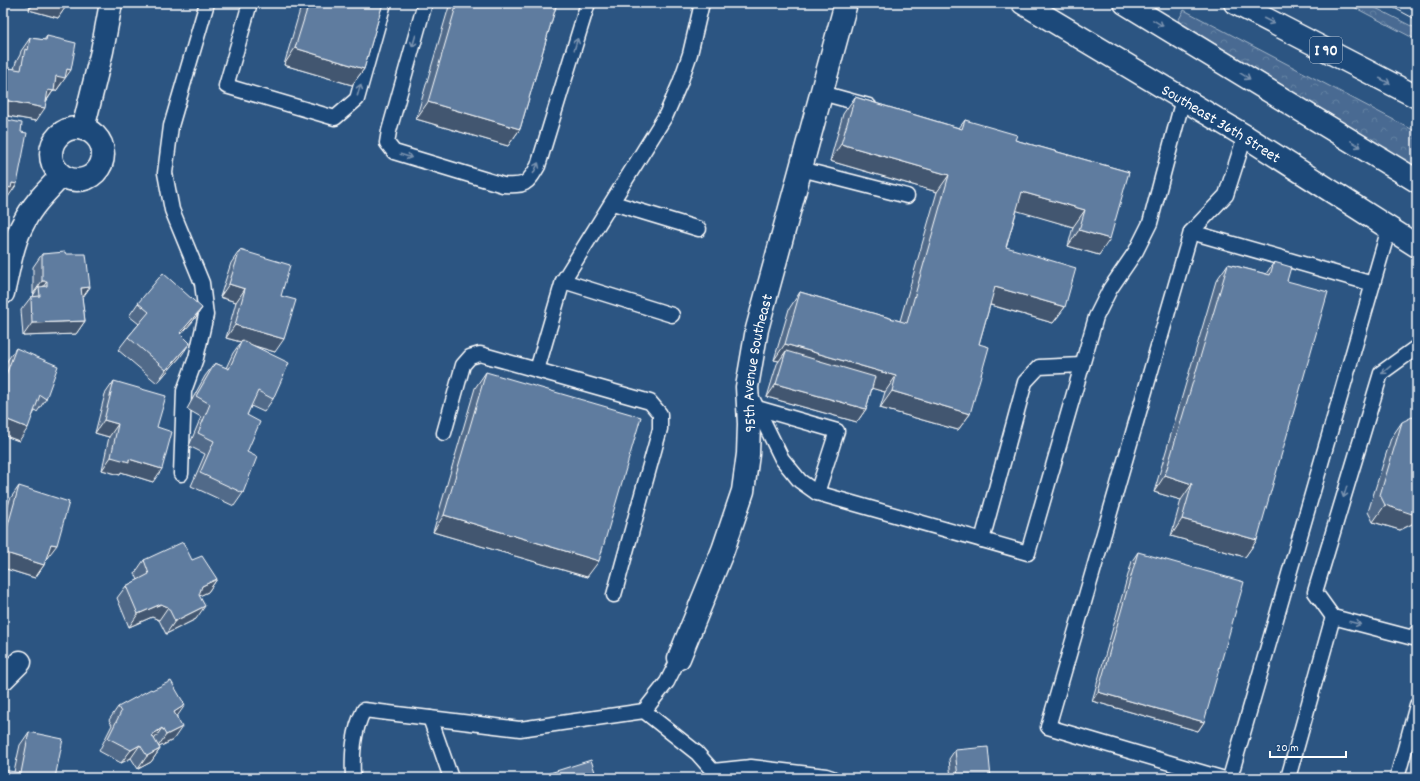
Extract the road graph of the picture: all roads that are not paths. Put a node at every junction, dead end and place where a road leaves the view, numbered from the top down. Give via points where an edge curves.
1 (111, 3) edge
2 (207, 3) edge
3 (250, 3) edge
4 (384, 3) edge
5 (425, 3) edge
6 (588, 3) edge
7 (702, 3) edge
8 (846, 3) edge
9 (1023, 3) edge
10 (1125, 3) edge
11 (1235, 3) edge
12 (822, 93) junction
13 (1417, 97) edge
14 (1183, 99) junction
15 (880, 109) edge
16 (83, 129) junction
17 (1245, 136) junction
18 (801, 169) junction
19 (61, 176) junction
20 (1417, 181) edge
21 (907, 196) dead end
22 (613, 203) junction
23 (1389, 228) junction
24 (699, 229) dead end
25 (1191, 232) junction
26 (1417, 246) edge
27 (563, 281) junction
28 (1373, 284) junction
29 (3, 293) edge
30 (672, 315) dead end
31 (1417, 347) edge
32 (1082, 365) junction
33 (537, 370) junction
34 (747, 387) junction
35 (757, 408) junction
36 (444, 433) dead end
37 (181, 474) dead end
38 (817, 492) junction
39 (982, 540) junction
40 (614, 595) dead end
41 (1333, 616) junction
42 (1416, 640) edge
43 (679, 658) joint
44 (20, 662) dead end
45 (3, 679) edge
46 (1417, 705) edge
47 (644, 711) junction
48 (430, 718) junction
49 (716, 774) edge
50 (353, 778) edge
51 (451, 778) edge
52 (832, 778) edge
53 (1221, 778) edge
54 (1230, 778) edge
55 (1288, 778) edge
56 (1397, 778) edge

1 - 16 main road
2 - 37 lane via 171,126 165,172 172,210 202,283 206,315 196,358 184,391
3 -> 4 lane via 226,86 335,118 357,99
5 -> 6 lane via 387,143 394,152 503,185 517,186 530,181 538,166
7 - 22 lane via 690,54 666,115
8 - 12 main road, 95th Avenue Southeast
9 - 14 main road, Southeast 36th Street
10 -> 20 main road
11 -> 13 main road, I 90
12 - 15 lane
12 - 18 main road, 95th Avenue Southeast
14 - 17 main road, Southeast 36th Street
14 - 32 lane via 1150,223 1096,317
16 - 19 main road via 73,128 63,132 56,139 51,158
16 - 19 main road via 93,133 100,141 104,150 104,161 99,170 82,181
17 - 23 main road, Southeast 36th Street
17 - 25 lane via 1226,195
18 - 21 lane
18 - 34 main road, 95th Avenue Southeast via 757,329
19 - 29 main road via 24,221 15,244
22 - 24 lane
22 - 27 lane
23 - 26 main road, Southeast 36th Street
23 - 28 lane
25 - 28 lane
25 - 53 lane via 1048,728
27 - 30 lane
27 - 33 lane
28 - 54 lane
31 -> 41 lane via 1381,373 1315,592
32 - 39 lane via 1039,367 1025,382
32 - 39 lane via 1028,553
33 - 36 lane via 480,354 470,357 463,365
33 - 40 lane via 650,402 660,414 660,429
34 - 35 lane
34 - 43 main road, 95th Avenue Southeast via 748,454 743,491 723,550
35 - 38 lane via 782,459 800,481
35 - 38 lane via 837,431
38 - 39 lane
41 -> 42 lane
41 - 55 lane
43 - 47 lane, 95th Avenue Southeast via 667,682
44 - 45 main road
46 - 56 lane
47 - 48 lane via 520,729
47 - 49 lane via 697,753
48 - 50 lane via 364,710 358,721 352,752
48 - 51 lane
49 - 52 lane via 751,767

